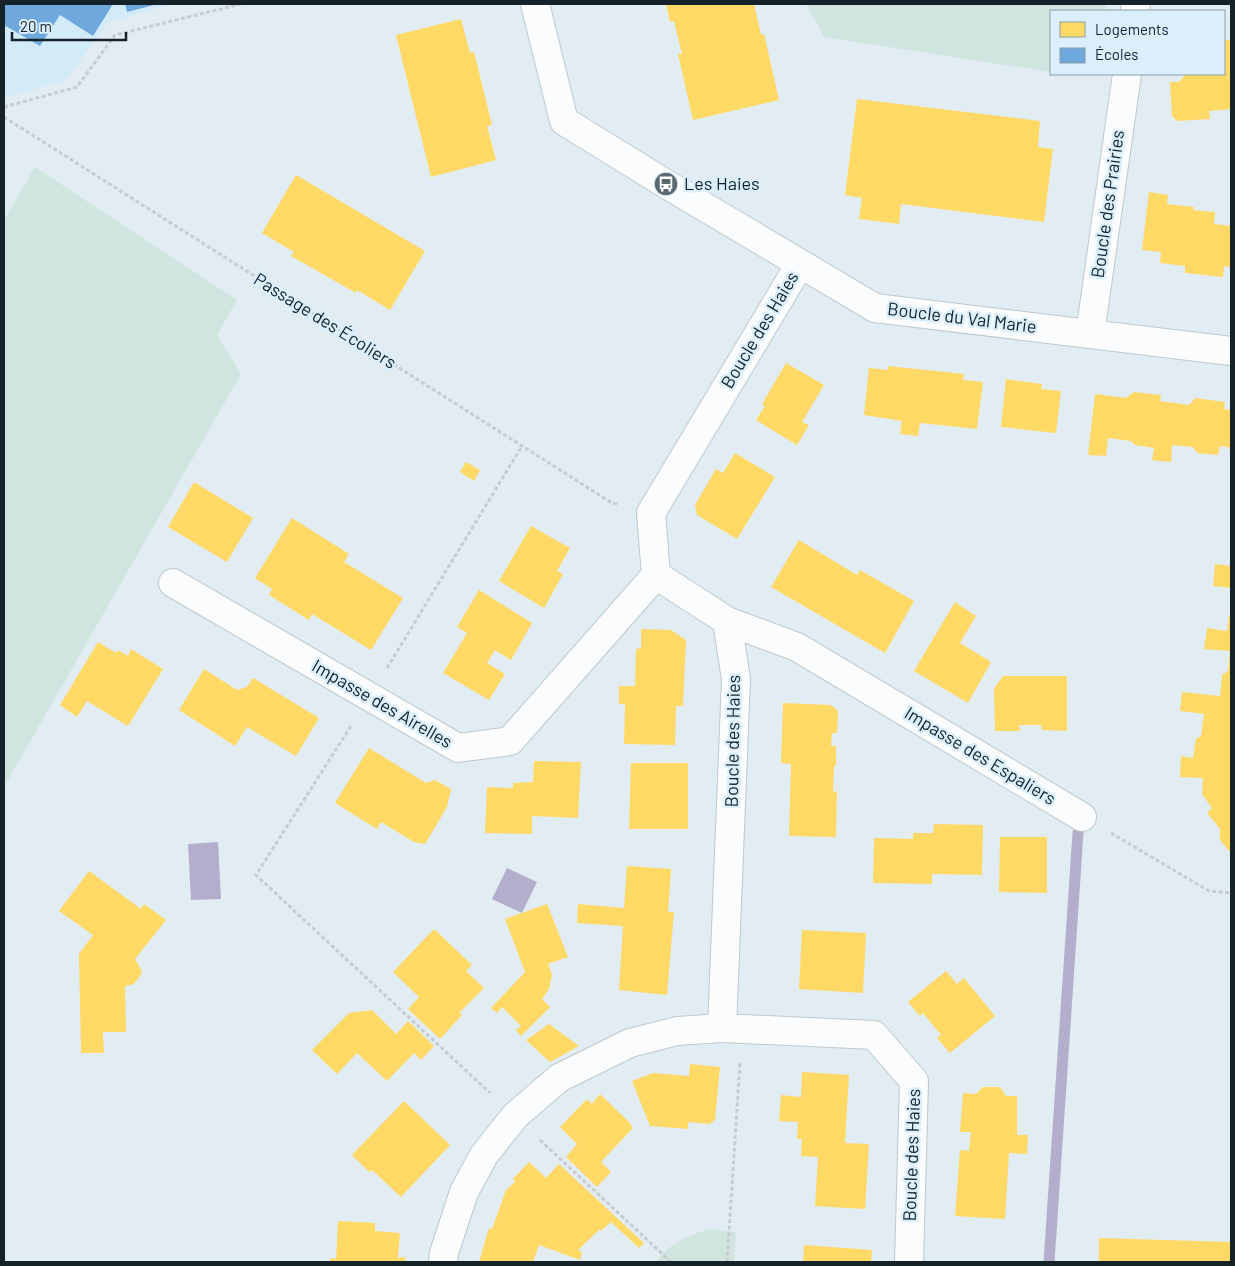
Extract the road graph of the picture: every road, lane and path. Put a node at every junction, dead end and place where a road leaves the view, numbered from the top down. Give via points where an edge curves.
1 (241, 4) edge
2 (535, 4) edge
3 (1127, 75) edge
4 (4, 107) edge
5 (4, 117) edge
6 (800, 264) junction
7 (1090, 334) junction
8 (1231, 351) edge
9 (522, 446) junction
10 (651, 513) junction
11 (656, 575) junction
12 (173, 583) dead end
13 (727, 621) junction
14 (370, 697) junction
15 (1082, 817) joint
16 (1231, 893) edge
17 (732, 1029) junction
18 (515, 1116) junction
19 (444, 1262) edge
20 (672, 1262) edge
21 (727, 1262) edge
22 (909, 1262) edge

1 - 4 path via 115,35 77,87
2 - 6 street, Boucle du Val Marie via 564,121
3 - 7 street, Boucle des Prairies
5 - 9 path, Passage des Écoliers
6 - 7 street, Boucle du Val Marie via 875,308
6 - 10 street, Boucle des Haies
7 - 8 street, Boucle du Val Marie
9 - 10 path, Passage des Écoliers via 612,503
9 - 14 path
10 - 11 street
11 - 13 street
11 - 14 street, Impasse des Airelles via 510,741 458,748
12 - 14 street, Impasse des Airelles
13 - 15 street, Impasse des Espaliers via 797,647
13 - 17 street, Boucle des Haies via 736,679
14 - 18 path via 256,875
15 - 16 path via 1209,890
17 - 18 street, Boucle des Haies via 678,1031 630,1043 560,1078
17 - 21 path
17 - 22 street, Boucle des Haies via 874,1035 914,1081
18 - 19 street, Boucle des Haies via 484,1156 464,1192
18 - 20 path

